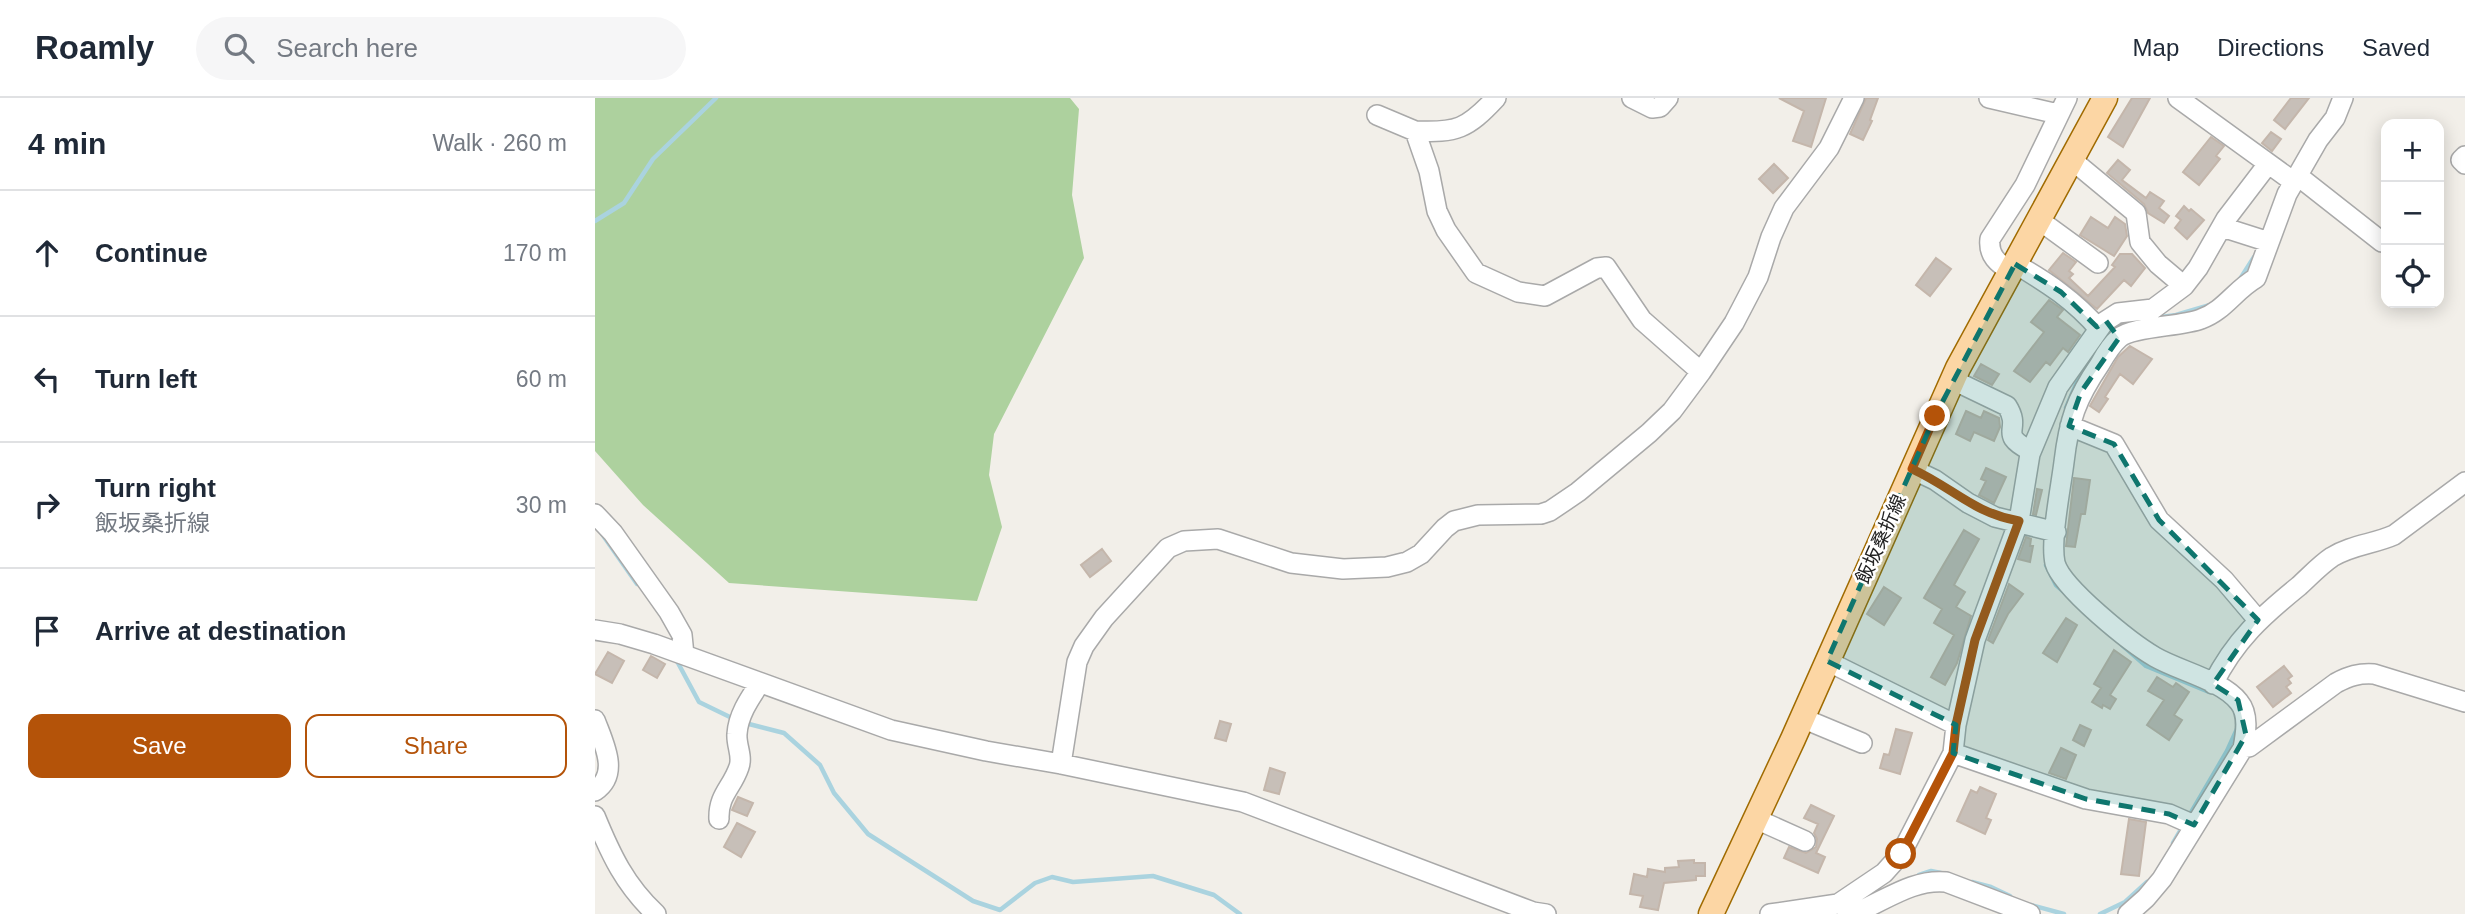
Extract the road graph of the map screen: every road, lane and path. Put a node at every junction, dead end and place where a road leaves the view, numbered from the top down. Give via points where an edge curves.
1 (1496, 98) edge
2 (1632, 98) edge
3 (1668, 98) edge
4 (1854, 98) edge
5 (1989, 98) edge
6 (2105, 98) edge
7 (2178, 98) edge
8 (2343, 98) edge
9 (2062, 106) edge
10 (1377, 115) dead end
11 (1415, 131) junction
12 (2465, 156) edge
13 (2072, 160) junction
14 (2465, 163) edge
15 (2286, 175) junction
16 (2039, 220) junction
17 (2222, 227) junction
18 (2263, 241) junction
19 (2381, 241) edge
20 (2098, 264) dead end
21 (2013, 268) junction
22 (2184, 286) junction
23 (2110, 329) junction
24 (1701, 372) junction
25 (1953, 380) junction
26 (2070, 426) junction
27 (2031, 451) junction
28 (1912, 469) junction
29 (2465, 482) edge
30 (595, 514) edge
31 (2019, 521) junction
32 (2048, 530) junction
33 (2259, 620) junction
34 (595, 630) edge
35 (684, 655) junction
36 (1827, 661) junction
37 (760, 683) junction
38 (2213, 684) junction
39 (2465, 702) edge
40 (1802, 718) junction
41 (595, 720) edge
42 (1956, 725) junction
43 (1862, 743) dead end
44 (2243, 748) junction
45 (1953, 753) junction
46 (1061, 764) junction
47 (595, 792) edge
48 (595, 817) edge
49 (719, 819) dead end
50 (1756, 819) junction
51 (2188, 822) junction
52 (1805, 841) dead end
53 (1852, 910) edge
54 (656, 914) edge
55 (1546, 914) edge
56 (1711, 914) edge
57 (1770, 914) edge
58 (2030, 914) edge
59 (2128, 914) edge

1 - 11 street via 1455,131
2 - 3 street via 1652,108
4 - 24 street via 1829,148 1784,208 1758,277
5 - 9 street
6 - 13 main road, 飯坂桑折線
7 - 15 street
8 - 15 street via 2335,118
9 - 21 street via 2025,185 1990,239 1992,256
10 - 11 street
11 - 24 street via 1437,211 1476,273 1518,292 1545,296 1606,267 1642,320
12 - 14 street via 2461,160
13 - 16 main road, 飯坂桑折線
13 - 22 street via 2136,213 2140,242
15 - 17 street
15 - 18 street via 2287,194
15 - 19 street
16 - 20 street
16 - 21 main road, 飯坂桑折線
17 - 18 street
17 - 22 street
18 - 23 street via 2256,278 2216,313 2181,325 2129,332
21 - 23 street via 2061,292
21 - 25 main road, 飯坂桑折線
22 - 23 street via 2153,309 2118,313
23 - 26 street
23 - 27 street via 2059,387
24 - 46 street via 1657,426 1562,503 1541,513 1478,515 1454,522 1407,562 1367,569 1291,563 1209,538 1168,548 1084,646 1077,662
25 - 27 street via 2007,406 2012,414 2012,438
25 - 28 main road, 飯坂桑折線
26 - 32 street
26 - 33 street via 2114,444 2159,520 2224,580
27 - 31 street
28 - 31 street via 1995,517
28 - 36 main road, 飯坂桑折線
29 - 33 street via 2394,535 2333,557
30 - 35 street via 669,612 682,635
31 - 32 street
31 - 42 street via 1975,640
32 - 38 street via 2058,570 2083,599 2153,656
33 - 38 street via 2225,661
34 - 35 street
35 - 37 street
36 - 40 main road, 飯坂桑折線
36 - 42 street
37 - 46 street via 891,730
37 - 49 street via 740,720 740,765 719,804
38 - 44 street via 2238,700 2244,710
39 - 44 street via 2374,674 2347,677
40 - 43 street
40 - 50 main road, 飯坂桑折線
41 - 47 street via 609,774 605,785
42 - 45 street
44 - 51 street
45 - 51 street via 2087,799 2169,814
45 - 53 street via 1901,854
46 - 55 street via 1243,802
48 - 54 street via 627,884
50 - 52 street
50 - 56 main road, 飯坂桑折線
51 - 59 street via 2156,887
53 - 57 street
53 - 58 street via 1932,881 1946,882

